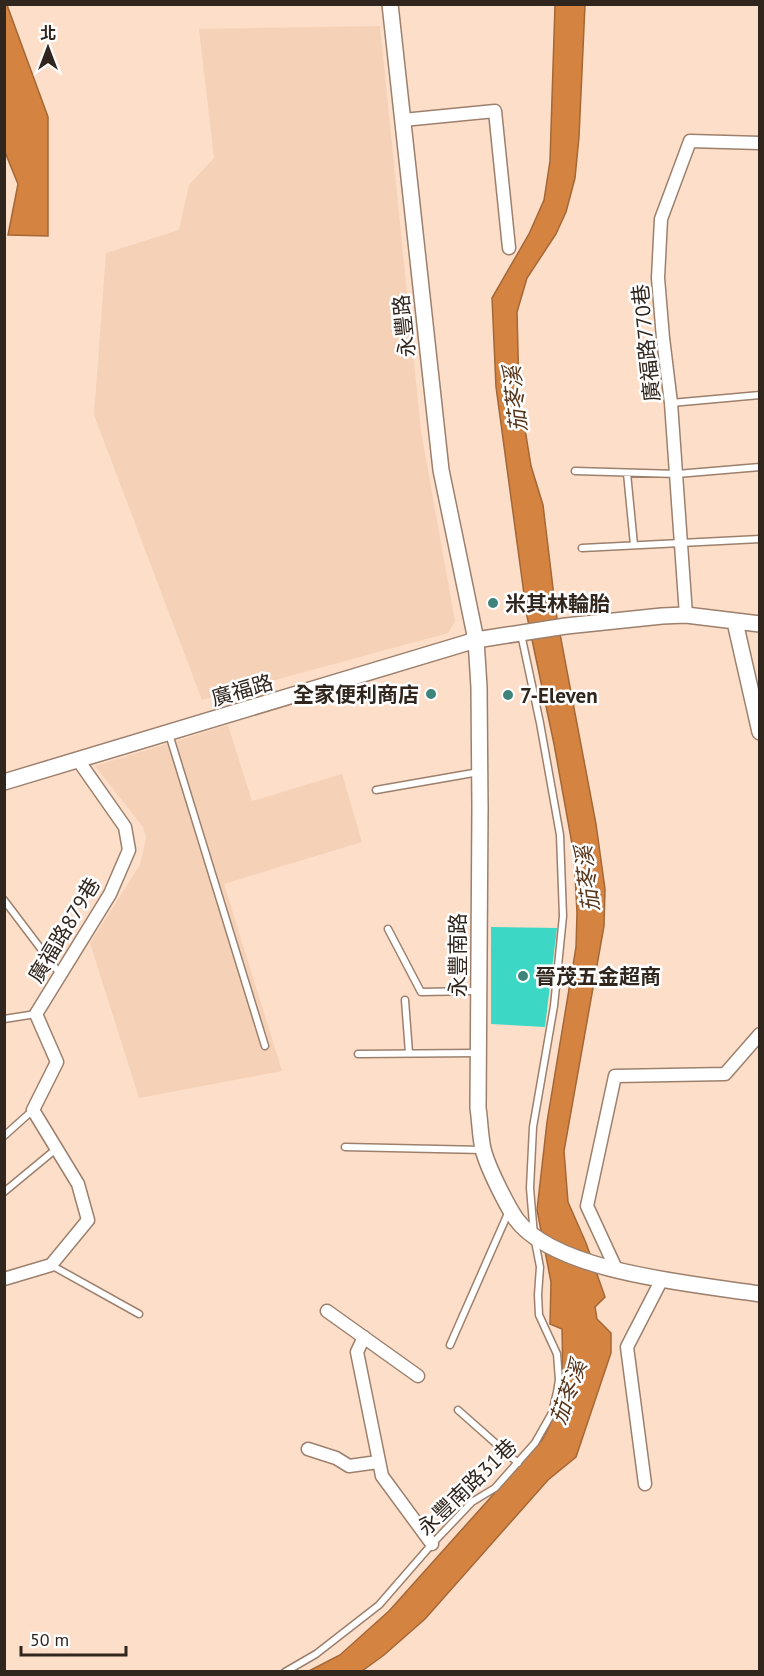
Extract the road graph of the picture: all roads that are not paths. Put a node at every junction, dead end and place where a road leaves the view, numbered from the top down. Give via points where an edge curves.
1 (390, 4) edge
2 (403, 120) junction
3 (759, 143) edge
4 (509, 248) dead end
5 (759, 395) edge
6 (671, 403) junction
7 (759, 467) edge
8 (575, 471) dead end
9 (627, 473) junction
10 (676, 474) junction
11 (759, 539) edge
12 (682, 543) junction
13 (634, 545) junction
14 (582, 548) dead end
15 (686, 615) junction
16 (735, 622) junction
17 (759, 624) edge
18 (523, 633) junction
19 (476, 640) junction
20 (759, 732) edge
21 (168, 733) junction
22 (78, 760) junction
23 (480, 771) junction
24 (4, 782) edge
25 (376, 790) dead end
26 (4, 900) edge
27 (388, 929) dead end
28 (61, 975) junction
29 (478, 991) junction
30 (405, 1000) dead end
31 (36, 1014) junction
32 (4, 1018) edge
33 (759, 1034) edge
34 (265, 1046) dead end
35 (409, 1053) junction
36 (478, 1053) junction
37 (358, 1054) dead end
38 (33, 1110) junction
39 (4, 1136) edge
40 (345, 1147) dead end
41 (57, 1149) junction
42 (483, 1150) junction
43 (4, 1192) edge
44 (510, 1208) junction
45 (534, 1236) junction
46 (51, 1264) junction
47 (617, 1271) junction
48 (4, 1279) edge
49 (662, 1279) junction
50 (759, 1294) edge
51 (327, 1311) dead end
52 (139, 1314) dead end
53 (364, 1337) junction
54 (450, 1345) dead end
55 (418, 1376) dead end
56 (458, 1410) dead end
57 (308, 1449) dead end
58 (378, 1462) junction
59 (518, 1463) junction
60 (645, 1484) dead end
61 (432, 1544) junction
62 (285, 1671) edge

1 - 2 street, 永豐路
2 - 4 street via 495,111
2 - 19 street, 永豐路 via 441,470
3 - 6 street, 廣福路770巷 via 690,141 661,219 658,278
5 - 6 lane
6 - 10 street, 廣福路770巷
7 - 10 lane
8 - 9 lane
9 - 10 lane
9 - 13 lane
10 - 12 street, 廣福路770巷
11 - 12 lane
12 - 13 lane
12 - 15 street, 廣福路770巷
13 - 14 lane
15 - 16 street
15 - 18 street, 廣福路
16 - 17 street
16 - 20 street
18 - 19 street, 廣福路
18 - 45 lane, 永豐南路31巷 via 560,835 563,916 554,1006 534,1127 530,1188
19 - 21 street, 廣福路
19 - 23 street, 永豐南路
21 - 22 street, 廣福路
21 - 34 lane
22 - 24 street, 廣福路
22 - 28 street, 廣福路879巷 via 125,827 129,850 110,894
23 - 25 lane
23 - 29 street, 永豐南路
26 - 28 lane
27 - 29 lane via 421,992
28 - 31 street, 廣福路879巷
29 - 36 street, 永豐南路
30 - 35 lane
31 - 32 lane
31 - 38 street, 廣福路879巷 via 57,1062
33 - 47 street via 725,1074 615,1076 587,1206
35 - 36 lane
35 - 37 lane
36 - 42 street, 永豐南路
38 - 39 lane
38 - 41 street
40 - 42 lane
41 - 43 lane
41 - 46 street via 78,1184 88,1220
42 - 44 street, 永豐南路
44 - 45 street, 永豐南路
44 - 54 lane
45 - 47 street, 永豐南路
45 - 59 lane, 永豐南路31巷 via 540,1267 539,1315 557,1354 559,1380 552,1413
46 - 48 street
46 - 52 lane
47 - 49 street
49 - 50 street
49 - 60 street via 627,1347
51 - 53 street
53 - 55 street
53 - 58 street via 357,1352
56 - 59 lane
57 - 58 street via 350,1466
58 - 61 street via 382,1476
59 - 61 lane, 永豐南路31巷 via 495,1488 472,1502
61 - 62 lane, 永豐南路31巷 via 379,1605 316,1654

